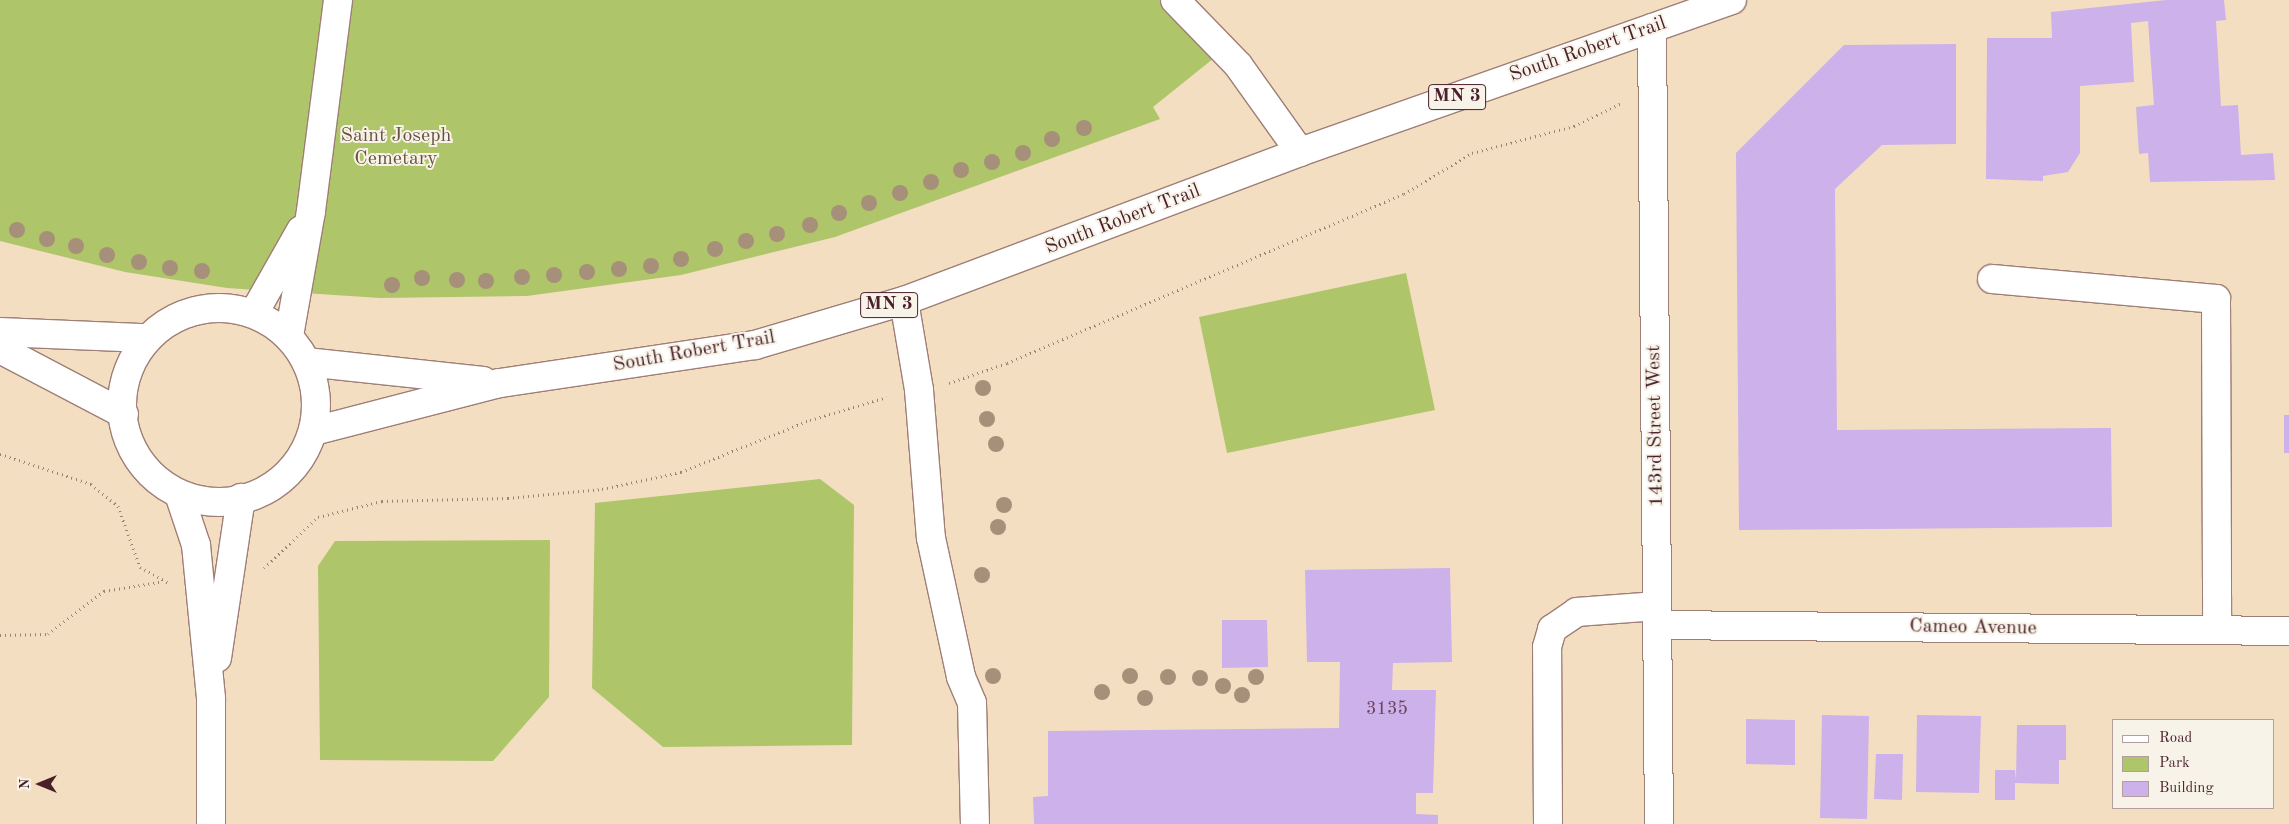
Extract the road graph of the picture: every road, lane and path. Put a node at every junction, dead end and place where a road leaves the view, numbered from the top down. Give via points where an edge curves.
1 (338, 0) edge
2 (1175, 0) edge
3 (1732, 0) edge
4 (1652, 28) junction
5 (1652, 89) junction
6 (1300, 152) junction
7 (311, 211) junction
8 (1992, 279) dead end
9 (904, 301) junction
10 (254, 313) junction
11 (0, 332) edge
12 (289, 336) junction
13 (146, 338) junction
14 (0, 349) edge
15 (306, 362) junction
16 (500, 383) junction
17 (919, 390) junction
18 (124, 414) junction
19 (314, 431) junction
20 (0, 454) edge
21 (180, 497) junction
22 (241, 498) junction
23 (256, 576) dead end
24 (160, 582) junction
25 (177, 584) dead end
26 (1657, 615) junction
27 (2217, 630) junction
28 (2289, 631) edge
29 (0, 635) edge
30 (211, 699) junction
31 (210, 824) edge
32 (975, 824) edge
33 (1548, 824) edge
34 (1659, 824) edge

1 - 7 main road
2 - 6 main road via 1238,65
3 - 4 main road, South Robert Trail / MN 3
4 - 5 main road, 143rd Street West
4 - 6 main road, South Robert Trail / MN 3
5 - 17 path via 1574,126 1472,153 1404,194 1007,363
5 - 26 main road, 143rd Street West
6 - 9 main road, South Robert Trail / MN 3
7 - 10 main road
7 - 12 main road
8 - 27 main road via 2216,299
9 - 16 main road, South Robert Trail / MN 3 via 755,345
9 - 17 main road
10 - 12 main road
10 - 13 main road via 196,309 170,319
11 - 13 main road
12 - 15 main road
13 - 18 main road via 121,384
14 - 18 main road
15 - 16 main road
15 - 19 main road via 315,388
16 - 19 main road
17 - 23 path via 810,420 682,472 602,490 508,498 382,501 318,517
17 - 32 main road via 931,538 961,677 972,703
18 - 21 main road via 127,440 137,463
19 - 22 main road via 288,474 261,494
20 - 24 path via 91,484 118,506 140,567
21 - 22 main road via 218,503
21 - 30 main road via 196,545
22 - 30 main road
24 - 25 path
24 - 29 path via 104,591 48,634
26 - 27 main road, Cameo Avenue
26 - 33 main road, Cameo Avenue via 1577,612 1552,629 1547,647
26 - 34 main road, 143rd Street West
27 - 28 main road, Cameo Avenue
30 - 31 main road

